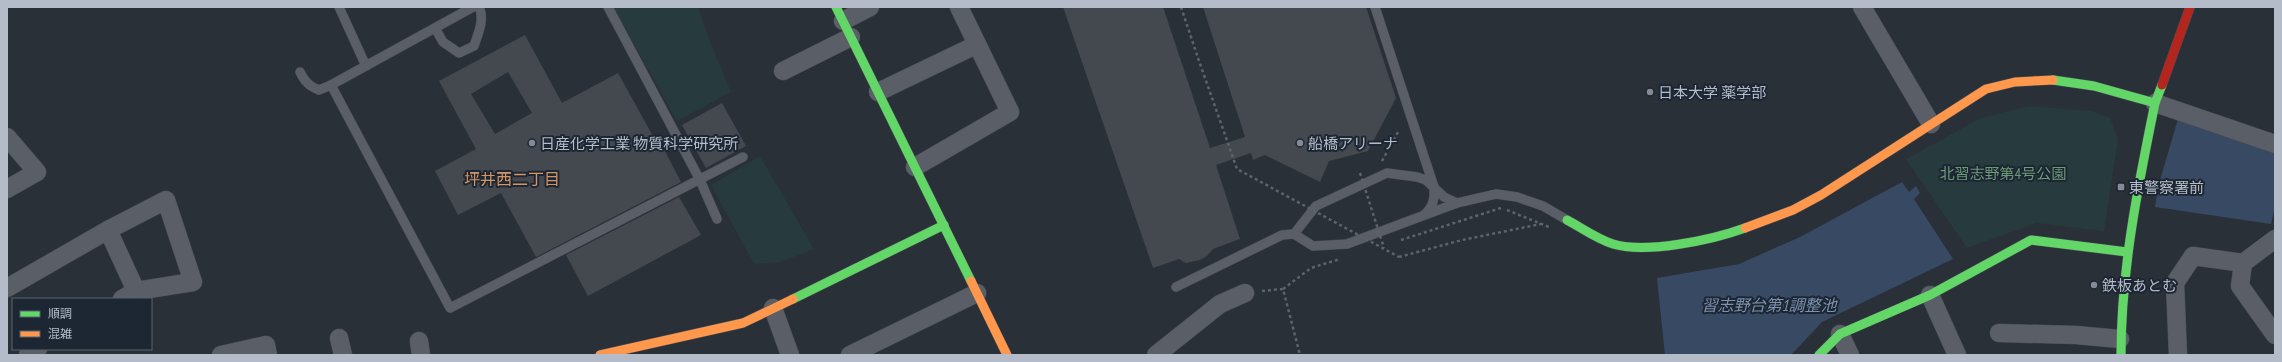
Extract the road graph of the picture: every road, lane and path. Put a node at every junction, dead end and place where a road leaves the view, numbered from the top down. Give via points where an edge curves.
1 (339, 7) edge
2 (473, 7) edge
3 (479, 7) edge
4 (608, 7) edge
5 (870, 7) edge
6 (959, 7) edge
7 (1181, 7) edge
8 (1375, 7) edge
9 (1862, 7) edge
10 (2190, 7) edge
11 (840, 14) edge
12 (435, 28) junction
13 (851, 37) junction
14 (976, 45) junction
15 (366, 66) junction
16 (783, 71) dead end
17 (300, 72) dead end
18 (331, 85) junction
19 (878, 92) junction
20 (2155, 103) junction
21 (1931, 124) junction
22 (7, 138) edge
23 (2275, 144) edge
24 (743, 156) dead end
25 (915, 167) junction
26 (1360, 173) dead end
27 (700, 180) junction
28 (1434, 187) junction
29 (7, 189) edge
30 (1457, 203) junction
31 (1423, 216) junction
32 (717, 218) dead end
33 (1567, 220) joint
34 (1542, 224) junction
35 (944, 225) junction
36 (1553, 228) dead end
37 (108, 230) junction
38 (1294, 234) junction
39 (2275, 239) edge
40 (1400, 240) dead end
41 (1385, 245) dead end
42 (1384, 248) junction
43 (1370, 249) dead end
44 (2127, 252) junction
45 (1341, 258) dead end
46 (2243, 263) junction
47 (1176, 287) dead end
48 (7, 288) edge
49 (1283, 289) junction
50 (977, 293) junction
51 (1245, 293) joint
52 (129, 295) edge
53 (1930, 295) junction
54 (773, 308) junction
55 (1999, 333) dead end
56 (1840, 334) junction
57 (2275, 335) edge
58 (2121, 347) edge
59 (221, 355) edge
60 (268, 355) edge
61 (600, 355) edge
62 (790, 355) edge
63 (850, 355) edge
64 (1007, 355) edge
65 (1156, 355) edge
66 (1300, 355) edge
67 (1819, 355) edge
68 (1850, 355) edge
69 (1958, 355) edge
70 (2178, 355) edge

1 - 15 lane
2 - 12 lane
3 - 12 lane via 480,27 474,46 459,53 443,42
4 - 27 lane
5 - 11 street
6 - 14 street
7 - 42 path, bridge via 1237,168
8 - 28 lane
9 - 21 street
10 - 20 street
11 - 13 street
12 - 15 lane
13 - 16 street
13 - 19 street
14 - 19 street
14 - 25 street via 1010,112
15 - 18 lane
17 - 18 lane via 311,87 319,90
18 - 27 lane via 450,308
19 - 25 street
20 - 21 street via 2070,80 2030,80 1990,88
20 - 23 street
20 - 44 street
21 - 33 street via 1842,184 1788,212 1735,234 1680,244 1637,248 1607,241
22 - 29 street via 37,172
24 - 27 lane
25 - 35 street
26 - 42 path, bridge
27 - 32 lane
28 - 30 lane via 1444,197
28 - 31 lane via 1434,201
28 - 38 lane via 1417,177 1387,173 1316,206
30 - 31 lane
30 - 33 lane via 1496,194 1517,197 1543,206
31 - 38 lane via 1347,244 1314,246
34 - 36 path
34 - 40 path via 1502,208
34 - 42 path, bridge via 1462,240 1399,257
35 - 50 street
35 - 54 street
37 - 48 street
37 - 52 street
37 - 52 street via 166,200 193,282
38 - 47 lane via 1282,235
39 - 46 street
41 - 43 path
44 - 53 street via 2031,240
44 - 58 street
45 - 49 path via 1311,268
46 - 57 street via 2240,286
46 - 70 street via 2192,256 2175,283
49 - 51 path
49 - 66 path
50 - 63 street
50 - 64 street
51 - 65 street via 1220,304
53 - 56 street
53 - 69 street
54 - 61 street via 743,323
54 - 62 street
55 - 58 street via 2076,335
56 - 67 street
56 - 68 street
59 - 60 street via 266,345

